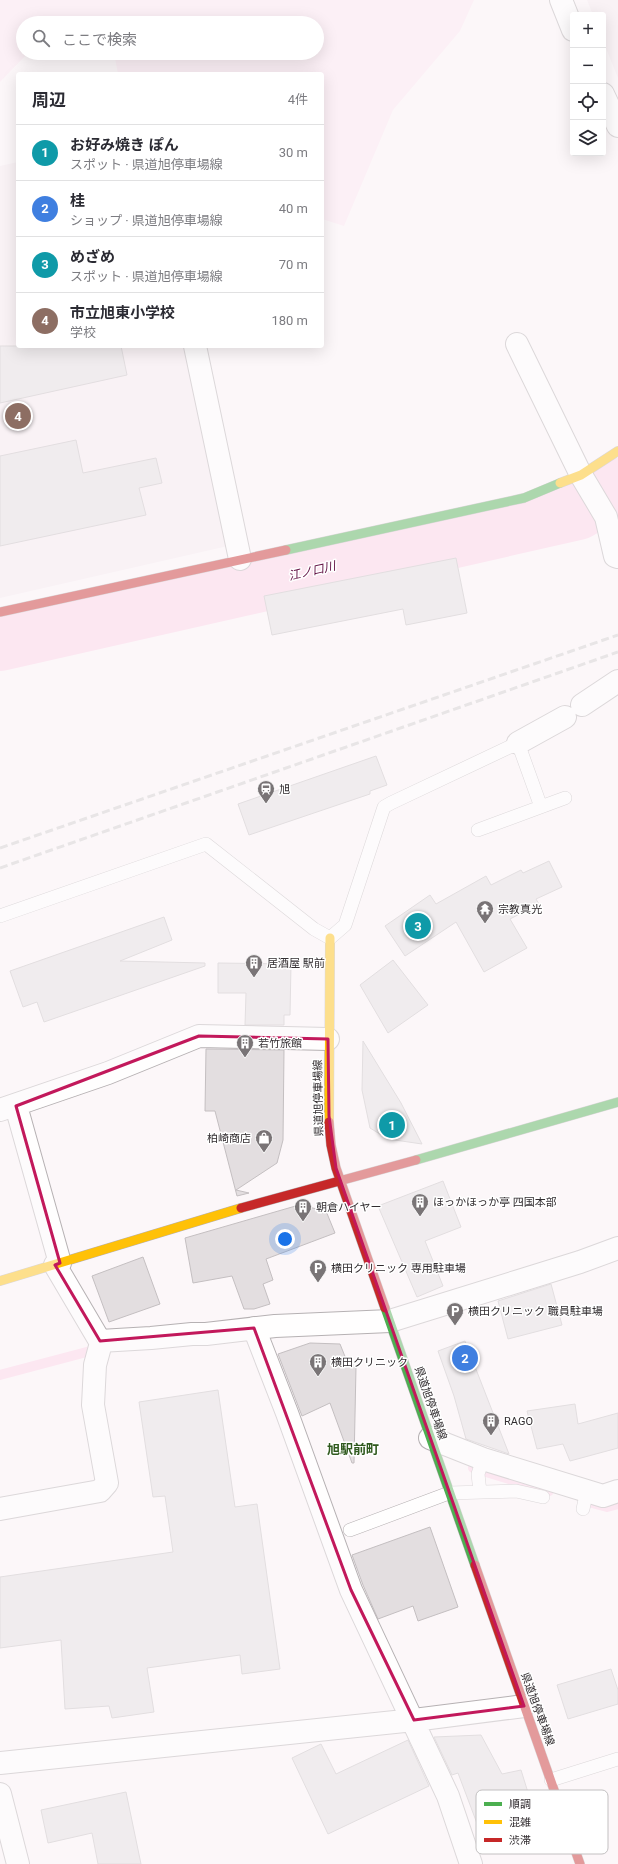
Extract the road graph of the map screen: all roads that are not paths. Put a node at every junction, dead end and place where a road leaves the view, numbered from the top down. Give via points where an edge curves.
1 (561, 0) edge
2 (570, 22) edge
3 (606, 100) edge
4 (618, 126) edge
5 (517, 344) dead end
6 (195, 348) edge
7 (618, 451) edge
8 (584, 481) junction
9 (618, 557) edge
10 (240, 559) junction
11 (0, 612) edge
12 (618, 681) edge
13 (518, 743) junction
14 (565, 798) dead end
15 (541, 807) junction
16 (478, 830) dead end
17 (0, 916) edge
18 (330, 938) junction
19 (328, 1039) junction
20 (618, 1102) edge
21 (8, 1108) edge
22 (340, 1181) junction
23 (618, 1248) edge
24 (57, 1264) junction
25 (0, 1281) edge
26 (390, 1321) junction
27 (254, 1328) junction
28 (100, 1341) junction
29 (430, 1438) junction
30 (481, 1467) junction
31 (518, 1483) junction
32 (618, 1491) edge
33 (480, 1492) junction
34 (449, 1493) junction
35 (543, 1497) dead end
36 (0, 1509) edge
37 (350, 1530) dead end
38 (524, 1706) junction
39 (414, 1720) junction
40 (618, 1759) edge
41 (0, 1763) edge
42 (551, 1780) junction
43 (554, 1790) edge
44 (0, 1794) edge
45 (577, 1854) edge
46 (18, 1864) edge
47 (471, 1864) edge
48 (580, 1864) edge

1 - 2 street
3 - 4 street
5 - 8 street
6 - 10 street
7 - 8 street
8 - 9 street via 606,517
8 - 10 street via 524,498
10 - 11 street
12 - 13 street
13 - 15 lane
13 - 18 lane via 384,807 345,925
14 - 15 lane
15 - 16 lane
17 - 18 lane via 206,844 314,929
18 - 19 street, 県道旭停車場線
19 - 21 street via 199,1036 108,1073
19 - 22 street, 県道旭停車場線 via 331,1145
20 - 22 street
21 - 24 street
22 - 24 street
22 - 26 street, 県道旭停車場線
23 - 26 street
24 - 25 street
24 - 28 street
26 - 27 street
26 - 29 street, 県道旭停車場線
27 - 28 street
27 - 39 street via 351,1590
28 - 36 street via 95,1365 93,1405 108,1483 100,1491
29 - 30 street
29 - 34 street, 県道旭停車場線
30 - 31 street
30 - 33 lane
31 - 32 street via 585,1500
31 - 33 lane
31 - 35 lane
33 - 34 lane
34 - 37 lane
34 - 38 street, 県道旭停車場線
38 - 39 street
38 - 42 street, 県道旭停車場線
39 - 41 street
39 - 47 street via 448,1796
40 - 42 lane
42 - 43 street, 県道旭停車場線
44 - 46 street
45 - 48 street, 県道旭停車場線

